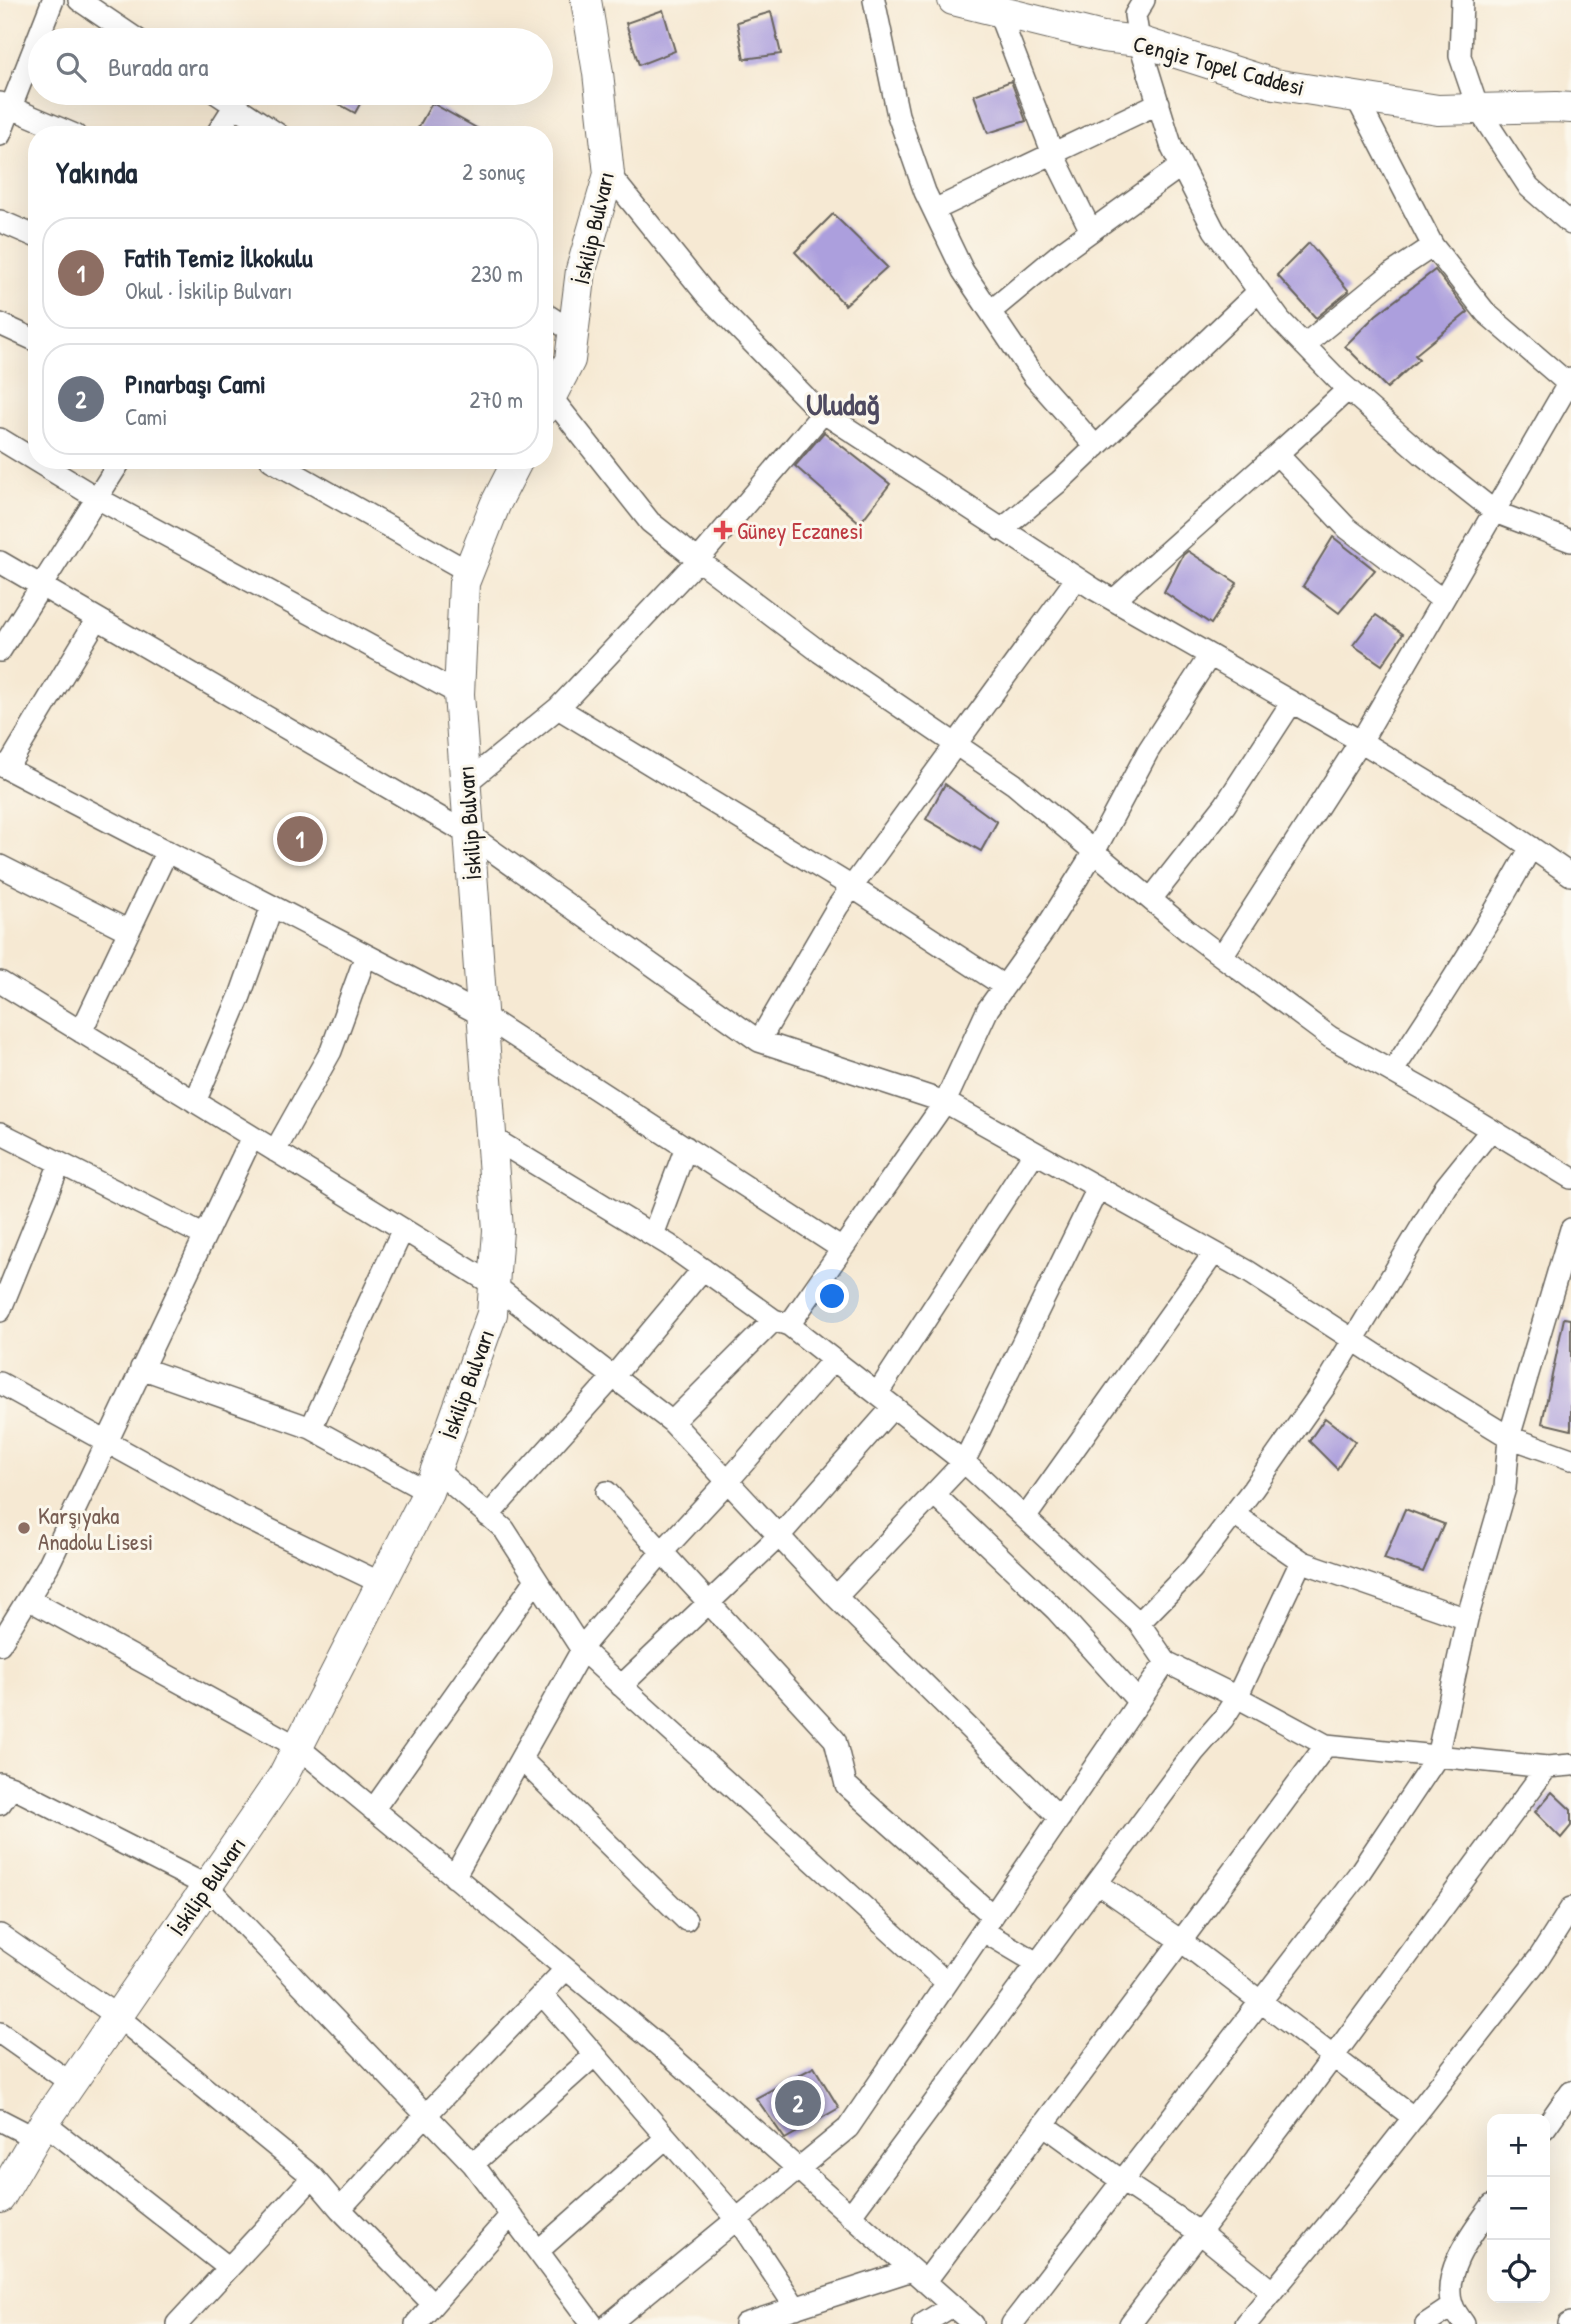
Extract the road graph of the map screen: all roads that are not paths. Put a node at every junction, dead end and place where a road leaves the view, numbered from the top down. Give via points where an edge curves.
1 (53, 0) edge
2 (79, 0) edge
3 (586, 0) edge
4 (874, 0) edge
5 (953, 0) edge
6 (1144, 0) edge
7 (1462, 0) edge
8 (998, 11) junction
9 (40, 28) edge
10 (120, 28) edge
11 (1139, 41) junction
12 (28, 55) edge
13 (1356, 97) junction
14 (1159, 103) junction
15 (235, 105) joint
16 (5, 106) edge
17 (1571, 108) edge
18 (1478, 109) junction
19 (53, 126) edge
20 (222, 126) edge
21 (266, 126) edge
22 (0, 135) edge
23 (1053, 154) junction
24 (1181, 166) junction
25 (609, 174) junction
26 (934, 210) junction
27 (0, 221) edge
28 (1571, 224) edge
29 (1091, 231) junction
30 (28, 233) edge
31 (1433, 246) junction
32 (1259, 291) junction
33 (991, 311) junction
34 (553, 319) edge
35 (0, 324) edge
36 (573, 332) junction
37 (28, 337) edge
38 (1304, 345) junction
39 (1570, 383) edge
40 (1348, 389) junction
41 (553, 393) edge
42 (553, 411) edge
43 (823, 413) junction
44 (0, 439) edge
45 (1096, 447) junction
46 (1278, 455) junction
47 (28, 456) edge
48 (49, 469) edge
49 (115, 469) edge
50 (287, 469) edge
51 (513, 469) edge
52 (97, 498) junction
53 (1495, 512) junction
54 (1001, 530) junction
55 (1571, 541) edge
56 (698, 560) junction
57 (0, 562) edge
58 (468, 572) junction
59 (1077, 578) junction
60 (41, 587) junction
61 (1441, 599) junction
62 (1114, 600) junction
63 (97, 619) junction
64 (0, 651) edge
65 (1210, 655) junction
66 (459, 694) junction
67 (1292, 702) junction
68 (558, 708) junction
69 (1360, 741) junction
70 (954, 744) junction
71 (4, 766) edge
72 (466, 783) junction
73 (470, 835) junction
74 (1531, 847) junction
75 (167, 851) junction
76 (1094, 852) junction
77 (0, 866) edge
78 (1571, 875) edge
79 (852, 887) junction
80 (1151, 899) junction
81 (272, 906) junction
82 (129, 931) junction
83 (366, 955) junction
84 (1222, 956) junction
85 (0, 982) edge
86 (1004, 986) junction
87 (482, 1015) junction
88 (81, 1031) junction
89 (759, 1041) junction
90 (1392, 1072) junction
91 (195, 1102) junction
92 (945, 1102) junction
93 (1491, 1130) junction
94 (0, 1133) edge
95 (252, 1137) junction
96 (491, 1137) junction
97 (686, 1147) junction
98 (275, 1150) junction
99 (1034, 1153) junction
100 (60, 1163) junction
101 (1571, 1178) edge
102 (1098, 1188) junction
103 (403, 1229) junction
104 (1571, 1229) edge
105 (653, 1235) junction
106 (203, 1236) junction
107 (842, 1249) junction
108 (1214, 1253) junction
109 (703, 1269) junction
110 (494, 1286) junction
111 (0, 1311) edge
112 (781, 1322) junction
113 (1352, 1339) junction
114 (833, 1360) junction
115 (141, 1368) junction
116 (613, 1377) junction
117 (0, 1384) edge
118 (885, 1400) junction
119 (672, 1422) junction
120 (312, 1429) junction
121 (1509, 1437) junction
122 (106, 1442) junction
123 (1571, 1459) edge
124 (964, 1462) junction
125 (432, 1481) junction
126 (728, 1482) junction
127 (607, 1492) dead end
128 (934, 1494) junction
129 (1233, 1514) junction
130 (488, 1516) junction
131 (1025, 1518) junction
132 (779, 1536) junction
133 (662, 1552) junction
134 (1303, 1562) junction
135 (536, 1580) junction
136 (381, 1583) junction
137 (836, 1597) junction
138 (27, 1599) junction
139 (708, 1602) junction
140 (8, 1613) edge
141 (1467, 1619) junction
142 (1139, 1623) junction
143 (0, 1644) edge
144 (582, 1650) junction
145 (1166, 1662) junction
146 (621, 1686) junction
147 (1237, 1697) junction
148 (1139, 1702) junction
149 (1325, 1745) junction
150 (298, 1747) junction
151 (1437, 1757) junction
152 (521, 1759) junction
153 (1571, 1765) edge
154 (1547, 1767) junction
155 (4, 1791) edge
156 (373, 1810) junction
157 (1060, 1818) junction
158 (454, 1877) junction
159 (1097, 1883) junction
160 (207, 1886) junction
161 (1571, 1908) edge
162 (687, 1920) dead end
163 (988, 1924) junction
164 (0, 1935) edge
165 (1181, 1941) junction
166 (1037, 1963) junction
167 (566, 1969) junction
168 (947, 1983) junction
169 (542, 1994) junction
170 (1259, 2001) junction
171 (117, 2016) junction
172 (0, 2033) edge
173 (595, 2055) junction
174 (1334, 2056) junction
175 (71, 2083) junction
176 (1571, 2091) edge
177 (426, 2115) junction
178 (1414, 2118) junction
179 (0, 2120) edge
180 (1550, 2122) edge
181 (1043, 2124) junction
182 (39, 2130) junction
183 (667, 2138) junction
184 (473, 2164) junction
185 (799, 2171) junction
186 (313, 2177) junction
187 (1122, 2181) junction
188 (0, 2198) edge
189 (340, 2209) junction
190 (1487, 2211) edge
191 (511, 2215) junction
192 (850, 2216) junction
193 (738, 2220) junction
194 (1200, 2233) junction
195 (538, 2251) junction
196 (229, 2268) junction
197 (918, 2276) junction
198 (1273, 2292) junction
199 (433, 2304) junction
200 (952, 2306) junction
201 (796, 2308) junction
202 (1458, 2315) edge
203 (1430, 2323) edge
204 (177, 2324) edge
205 (416, 2324) edge
206 (592, 2324) edge
207 (609, 2324) edge
208 (745, 2324) edge
209 (923, 2324) edge
210 (973, 2324) edge
211 (1012, 2324) edge
212 (1130, 2324) edge
213 (1247, 2324) edge

1 - 9 street
2 - 10 street
3 - 25 main road, İskilip Bulvarı
4 - 26 street via 898,115
5 - 8 main road, Cengiz Topel Caddesi
6 - 11 street via 1135,15
7 - 18 street via 1460,56
8 - 11 main road, Cengiz Topel Caddesi via 1103,37
8 - 23 street
11 - 13 main road, Cengiz Topel Caddesi via 1274,84
11 - 14 street
12 - 16 street
13 - 18 main road, Cengiz Topel Caddesi via 1438,110
13 - 31 street
14 - 23 street
14 - 24 street
15 - 20 street
15 - 21 street
16 - 19 street
16 - 22 street
17 - 18 main road, Cengiz Topel Caddesi
18 - 28 street via 1529,187
23 - 26 street
23 - 29 street
24 - 29 street
24 - 32 street via 1214,230
25 - 36 main road, İskilip Bulvarı via 581,270
25 - 43 street via 709,298
26 - 33 street via 963,271
27 - 30 street
29 - 33 street
31 - 38 street
31 - 39 street via 1486,313
32 - 38 street
32 - 45 street
33 - 45 street via 1034,377
34 - 36 street
35 - 37 street
36 - 41 main road, İskilip Bulvarı via 570,360
38 - 40 street
39 - 53 street
40 - 46 street
40 - 53 street
42 - 56 street via 650,522
43 - 54 street
43 - 56 street
44 - 47 street
45 - 54 street
46 - 61 street via 1347,528
46 - 62 street
48 - 52 street
49 - 52 street
50 - 58 street
51 - 58 main road, İskilip Bulvarı
52 - 60 street
52 - 66 street
53 - 55 street
53 - 61 street
54 - 59 street
56 - 68 street
56 - 70 street via 820,652
57 - 60 street
58 - 66 main road, İskilip Bulvarı
59 - 62 street
59 - 70 street
60 - 63 street
60 - 64 street
61 - 69 street
62 - 65 street
63 - 71 street
63 - 73 street
65 - 67 street
65 - 76 street via 1148,751
66 - 72 main road, İskilip Bulvarı
67 - 69 street
67 - 80 street via 1225,805
68 - 72 street
68 - 79 street
69 - 74 street
69 - 84 street
70 - 76 street via 1014,784
70 - 79 street
71 - 75 street
72 - 73 main road, İskilip Bulvarı
73 - 87 main road, İskilip Bulvarı
73 - 89 street
74 - 78 street
74 - 90 street
75 - 81 street
75 - 82 street
76 - 80 street
76 - 86 street
77 - 82 street
79 - 86 street
79 - 89 street
80 - 84 street
81 - 83 street
81 - 91 street
82 - 88 street
83 - 87 street
83 - 98 street via 331,1051
84 - 90 street via 1331,1037
85 - 88 street
86 - 92 street via 988,1009
87 - 96 main road, İskilip Bulvarı
87 - 97 street
88 - 91 street
89 - 92 street
90 - 93 street
91 - 95 street
92 - 99 street
92 - 107 street
93 - 101 street
93 - 113 street via 1446,1186
94 - 100 street
95 - 98 street
95 - 106 street
96 - 105 street
96 - 110 main road, İskilip Bulvarı via 498,1230
97 - 105 street
97 - 107 street
98 - 103 street
99 - 102 street
99 - 118 street
100 - 106 street
100 - 111 street
102 - 108 street
102 - 124 street
103 - 110 street
103 - 120 street
104 - 121 street
105 - 109 street
106 - 115 street
107 - 112 street
108 - 113 street
108 - 131 street
109 - 112 street
109 - 116 street
110 - 116 street
110 - 125 main road, İskilip Bulvarı via 492,1314
112 - 114 street
112 - 119 street
113 - 121 street
113 - 129 street via 1326,1385
114 - 118 street
114 - 126 street
115 - 120 street
115 - 122 street
116 - 119 street
116 - 130 street
117 - 122 street
118 - 124 street
118 - 132 street
119 - 126 street
120 - 125 street
121 - 123 street
121 - 141 street via 1505,1488
122 - 136 street via 239,1515
122 - 138 street via 48,1566
124 - 128 street
124 - 131 street
125 - 130 street
125 - 136 main road, İskilip Bulvarı
126 - 132 street
126 - 133 street
127 - 133 street
128 - 137 street
128 - 148 street via 1056,1611
129 - 134 street
129 - 142 street via 1192,1569
130 - 135 street via 503,1529
131 - 142 street
132 - 137 street
132 - 139 street
133 - 139 street
133 - 144 street
134 - 141 street
134 - 147 street
135 - 144 street
135 - 156 street
136 - 150 main road, İskilip Bulvarı
137 - 157 street
138 - 140 street
138 - 150 street
139 - 146 street
139 - 163 street via 835,1740 846,1785
140 - 143 street
141 - 151 street
142 - 145 street
144 - 146 street
144 - 152 street
145 - 147 street
145 - 148 street
146 - 168 street
147 - 149 street
147 - 159 street
148 - 157 street
149 - 151 street
149 - 165 street
150 - 156 street
150 - 160 main road, İskilip Bulvarı
151 - 154 street
151 - 170 street via 1358,1875
152 - 158 street
152 - 162 street
153 - 154 street
154 - 174 street
155 - 160 street
156 - 158 street
157 - 163 street
158 - 167 street
159 - 165 street
159 - 166 street
160 - 171 main road, İskilip Bulvarı
160 - 177 street
161 - 178 street via 1539,1958
163 - 166 street
163 - 168 street
164 - 171 street
165 - 170 street
165 - 181 street
166 - 192 street
167 - 169 street
167 - 185 street
168 - 185 street via 848,2128
169 - 173 street
169 - 177 street
170 - 174 street
170 - 187 street
171 - 175 main road, İskilip Bulvarı
171 - 186 street
172 - 175 street
173 - 183 street
173 - 184 street
174 - 178 street
174 - 194 street
175 - 182 main road, İskilip Bulvarı
176 - 180 street
177 - 184 street
177 - 189 street
178 - 198 street
179 - 182 street
181 - 187 street
181 - 197 street
182 - 188 main road, İskilip Bulvarı
182 - 196 street
183 - 193 street
183 - 195 street
184 - 191 street
185 - 192 street
185 - 193 street
186 - 189 street
186 - 196 street
187 - 194 street
187 - 211 street
189 - 199 street
190 - 202 street via 1462,2248 1449,2286
191 - 195 street
191 - 199 street
192 - 197 street
193 - 201 street
193 - 207 street
194 - 198 street
194 - 212 street
195 - 206 street
196 - 204 street
197 - 200 street
197 - 201 street
198 - 213 street
199 - 205 street
200 - 209 street
200 - 210 street
201 - 208 street
202 - 203 street

